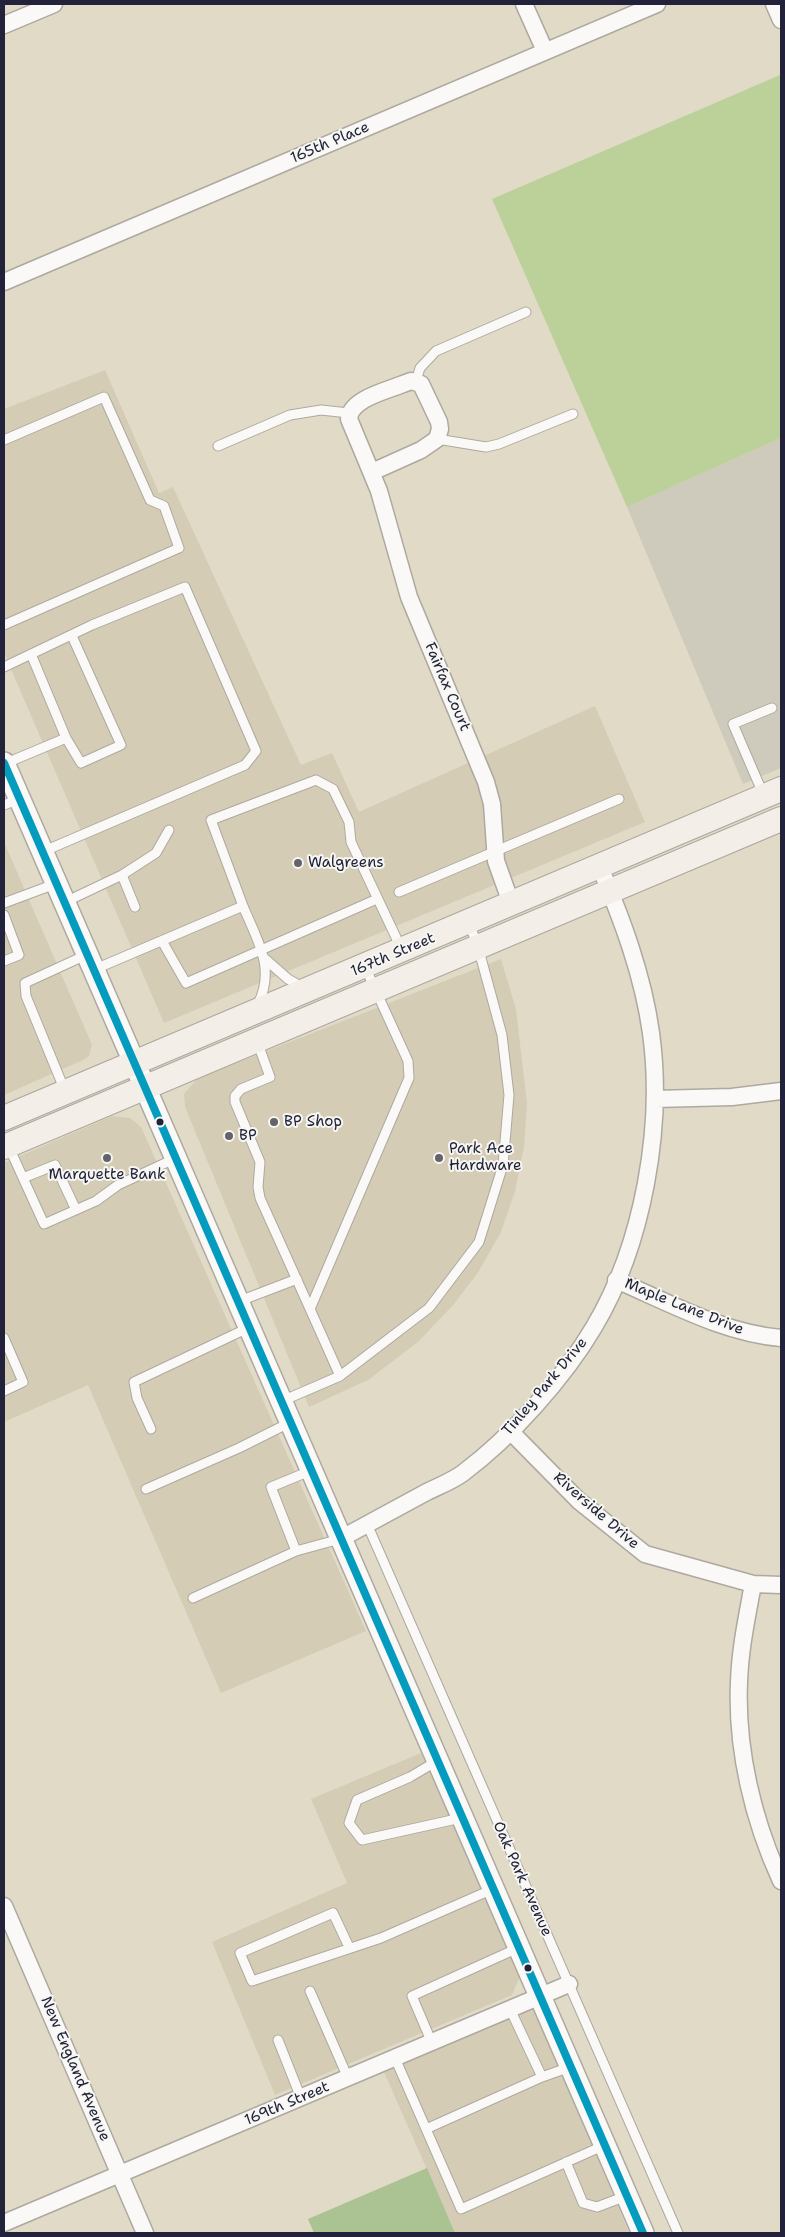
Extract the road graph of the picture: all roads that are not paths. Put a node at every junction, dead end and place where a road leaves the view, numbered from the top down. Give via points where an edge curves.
1 (54, 4) edge
2 (524, 4) edge
3 (657, 4) edge
4 (774, 4) edge
5 (781, 20) edge
6 (4, 25) edge
7 (545, 51) junction
8 (4, 282) edge
9 (526, 312) dead end
10 (416, 381) junction
11 (349, 413) junction
12 (573, 414) dead end
13 (437, 439) junction
14 (4, 440) edge
15 (218, 446) dead end
16 (372, 472) junction
17 (4, 625) edge
18 (72, 636) junction
19 (31, 654) junction
20 (4, 667) edge
21 (772, 708) dead end
22 (66, 738) junction
23 (4, 764) edge
24 (773, 793) edge
25 (619, 799) dead end
26 (11, 802) edge
27 (781, 819) edge
28 (169, 830) dead end
29 (494, 851) junction
30 (42, 852) junction
31 (599, 865) junction
32 (122, 875) junction
33 (399, 892) dead end
34 (611, 892) junction
35 (59, 893) junction
36 (377, 899) junction
37 (4, 903) edge
38 (512, 903) junction
39 (242, 906) junction
40 (135, 907) dead end
41 (4, 915) edge
42 (469, 923) junction
43 (162, 941) junction
44 (478, 947) junction
45 (260, 949) junction
46 (402, 951) junction
47 (264, 958) junction
48 (4, 961) edge
49 (90, 963) junction
50 (365, 966) junction
51 (308, 990) junction
52 (377, 990) junction
53 (254, 1013) junction
54 (257, 1040) junction
55 (133, 1064) junction
56 (143, 1088) junction
57 (65, 1091) junction
58 (781, 1091) edge
59 (655, 1099) junction
60 (4, 1118) edge
61 (6, 1146) edge
62 (174, 1159) junction
63 (23, 1178) junction
64 (76, 1210) junction
65 (296, 1279) junction
66 (616, 1280) junction
67 (237, 1302) junction
68 (310, 1309) junction
69 (248, 1328) junction
70 (4, 1338) edge
71 (781, 1338) edge
72 (340, 1376) junction
73 (4, 1391) edge
74 (280, 1402) junction
75 (289, 1422) junction
76 (152, 1429) dead end
77 (511, 1432) junction
78 (310, 1471) junction
79 (146, 1489) dead end
80 (367, 1524) junction
81 (340, 1538) junction
82 (296, 1551) junction
83 (753, 1584) junction
84 (781, 1585) edge
85 (193, 1598) dead end
86 (437, 1762) junction
87 (462, 1818) junction
88 (781, 1881) edge
89 (493, 1889) junction
90 (4, 1906) edge
91 (349, 1947) junction
92 (518, 1948) junction
93 (569, 1984) junction
94 (310, 1991) dead end
95 (540, 1997) junction
96 (510, 2009) junction
97 (278, 2040) dead end
98 (432, 2043) junction
99 (395, 2058) junction
100 (570, 2066) junction
101 (542, 2077) junction
102 (348, 2078) junction
103 (301, 2098) junction
104 (426, 2129) junction
105 (604, 2145) junction
106 (566, 2162) junction
107 (120, 2174) junction
108 (627, 2196) junction
109 (4, 2223) edge
110 (146, 2233) edge
111 (643, 2233) edge
112 (678, 2233) edge

1 - 6 street
2 - 7 street
3 - 7 street, 165th Place
4 - 5 street
7 - 8 street, 165th Place
9 - 10 lane via 436,351 420,368
10 - 11 street via 356,404
10 - 13 street via 425,389 438,417 440,429
11 - 15 lane via 322,410 290,415
11 - 16 street, Fairfax Court via 350,425
12 - 13 lane via 499,444 486,446
13 - 16 street via 422,450
14 - 17 lane via 104,397 150,500 164,506 179,548
16 - 29 street, Fairfax Court via 409,597 486,782 492,804
18 - 19 lane
18 - 22 lane via 121,746 81,764
18 - 30 lane via 92,624 185,587 256,751 245,765
19 - 20 lane
19 - 22 lane
21 - 24 lane via 733,724
22 - 23 lane
23 - 26 street, Oak Park Avenue
24 - 31 main road, 167th Street
25 - 29 lane
26 - 30 street, Oak Park Avenue
27 - 34 main road, 167th Street
28 - 32 lane via 156,853
29 - 33 lane
29 - 38 street, Fairfax Court
30 - 35 street, Oak Park Avenue
31 - 34 street, Tinley Park Drive
31 - 38 main road, 167th Street
32 - 35 lane
32 - 40 lane
34 - 44 main road, 167th Street
34 - 59 street, Tinley Park Drive via 644,994 651,1034
35 - 37 lane
35 - 49 street, Oak Park Avenue
36 - 39 lane via 351,842 349,822 333,789 316,780 211,820
36 - 45 lane
36 - 46 lane
38 - 42 main road, 167th Street
39 - 43 lane
39 - 45 lane
41 - 48 lane via 19,955
42 - 44 lane
42 - 46 main road, 167th Street
43 - 45 lane via 186,983
43 - 49 lane
44 - 52 main road, 167th Street
44 - 72 lane via 502,1035 509,1095 503,1165 479,1242 429,1308
45 - 47 lane
46 - 50 main road, 167th Street
47 - 51 lane via 288,979
47 - 53 lane via 266,989
49 - 55 street, Oak Park Avenue
49 - 57 lane via 25,983 26,996
50 - 51 main road, 167th Street
50 - 52 lane
51 - 53 main road, 167th Street
52 - 54 main road, 167th Street
52 - 68 lane via 408,1062 409,1078
53 - 55 main road, 167th Street
54 - 56 main road, 167th Street
54 - 65 lane via 270,1077 241,1089 235,1096 235,1102 260,1162 260,1198
55 - 56 street, Oak Park Avenue
55 - 57 main road, 167th Street
56 - 61 main road, 167th Street
56 - 62 street, Oak Park Avenue
57 - 60 main road, 167th Street
58 - 59 street via 732,1097
59 - 66 street, Tinley Park Drive via 650,1162 643,1196 632,1239
61 - 63 lane
62 - 64 lane via 118,1185
62 - 67 street, Oak Park Avenue
63 - 64 lane via 55,1165
63 - 64 lane via 44,1224
65 - 67 lane
65 - 68 lane
66 - 71 street, Maple Lane Drive via 733,1330
66 - 77 street, Tinley Park Drive via 594,1326 569,1363
67 - 69 street, Oak Park Avenue
68 - 72 lane
69 - 74 street, Oak Park Avenue
69 - 76 lane via 134,1382 137,1398
70 - 73 lane via 22,1382
72 - 74 lane
74 - 75 street, Oak Park Avenue
75 - 78 street, Oak Park Avenue
75 - 79 lane
77 - 80 street, Tinley Park Drive via 462,1474
77 - 83 street, Riverside Drive via 580,1501 645,1554
78 - 81 street, Oak Park Avenue
78 - 82 lane via 271,1487
80 - 81 street, Tinley Park Drive
80 - 93 lane, Oak Park Avenue
81 - 82 lane
81 - 86 street, Oak Park Avenue
82 - 85 lane
83 - 84 street, Riverside Drive
83 - 88 street via 742,1648 740,1721 752,1799
86 - 87 street, Oak Park Avenue
86 - 87 lane via 357,1800 349,1823 362,1840
87 - 89 street, Oak Park Avenue
89 - 91 lane via 381,1938
89 - 92 street, Oak Park Avenue
90 - 107 street, New England Avenue
91 - 91 lane via 333,1913 240,1953 252,1981
92 - 95 street, Oak Park Avenue
92 - 98 lane via 412,1996
93 - 95 street, 169th Street
93 - 112 lane, Oak Park Avenue
94 - 102 lane
95 - 96 street, 169th Street
95 - 100 street, Oak Park Avenue
96 - 98 street, 169th Street
96 - 101 lane
97 - 103 lane
98 - 99 street, 169th Street
99 - 102 street, 169th Street
99 - 104 lane
100 - 101 lane
100 - 105 street, Oak Park Avenue
101 - 104 lane
102 - 103 street, 169th Street
103 - 107 street, 169th Street
104 - 106 lane via 461,2209
105 - 106 lane
105 - 108 street, Oak Park Avenue
106 - 108 lane via 583,2203 597,2207
107 - 109 street, 169th Street
107 - 110 street, New England Avenue
108 - 111 street, Oak Park Avenue

